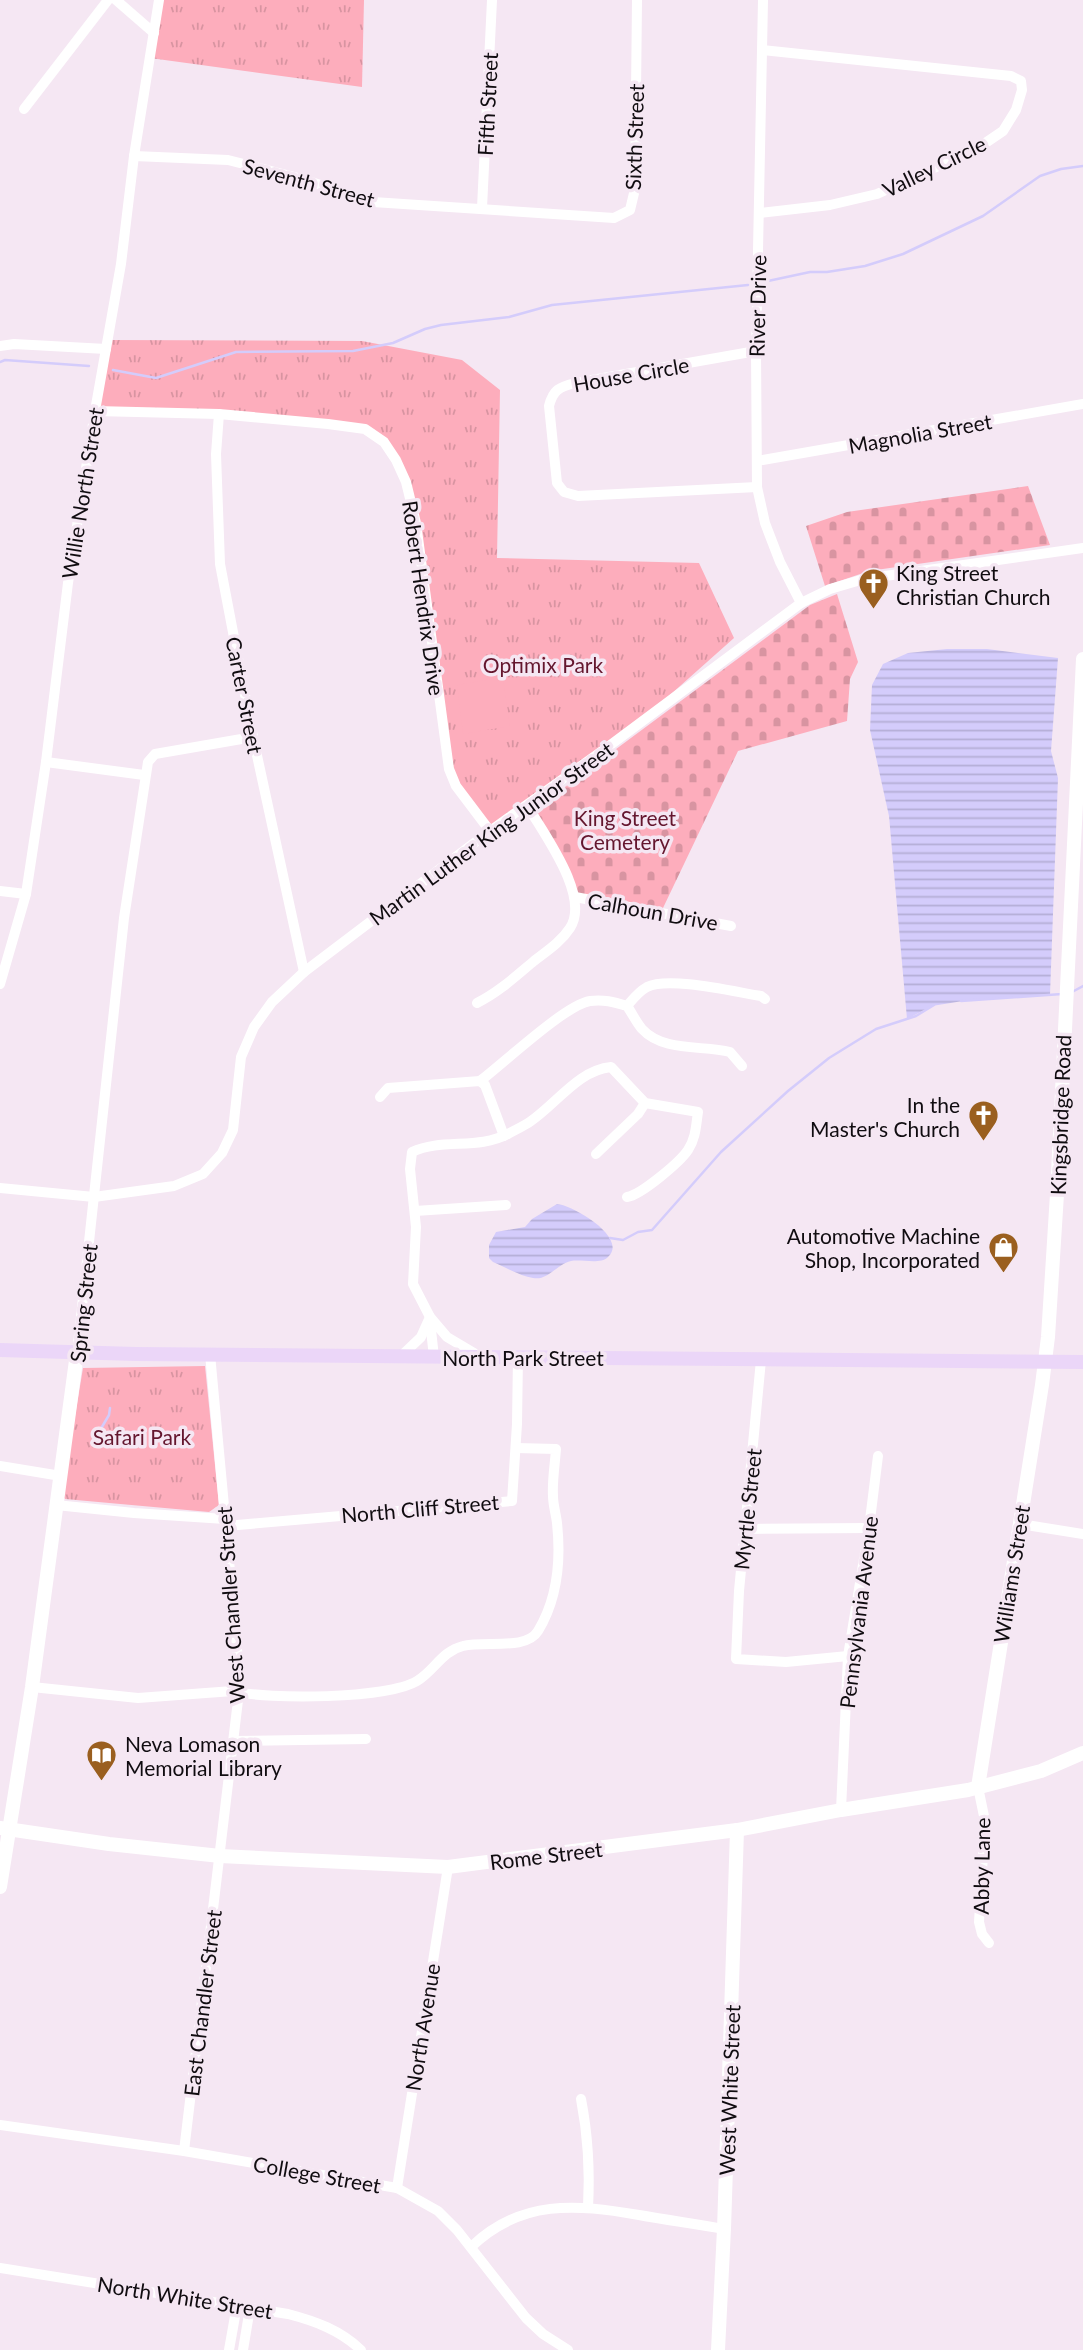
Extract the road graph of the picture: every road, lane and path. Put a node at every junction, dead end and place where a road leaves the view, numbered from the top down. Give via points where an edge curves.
1 (108, 0) edge
2 (116, 0) edge
3 (159, 0) edge
4 (492, 0) edge
5 (637, 0) edge
6 (764, 0) edge
7 (153, 33) junction
8 (762, 50) junction
9 (24, 109) dead end
10 (134, 156) junction
11 (482, 208) junction
12 (760, 213) junction
13 (568, 215) joint
14 (0, 346) edge
15 (106, 349) junction
16 (756, 351) junction
17 (1083, 404) edge
18 (95, 411) junction
19 (219, 414) junction
20 (757, 461) junction
21 (757, 487) junction
22 (1083, 548) edge
23 (801, 603) junction
24 (1083, 659) edge
25 (253, 737) junction
26 (46, 762) junction
27 (144, 775) junction
28 (527, 804) junction
29 (489, 831) junction
30 (0, 891) edge
31 (26, 894) junction
32 (575, 897) junction
33 (731, 926) dead end
34 (304, 972) junction
35 (0, 984) edge
36 (765, 999) dead end
37 (477, 1003) dead end
38 (627, 1006) junction
39 (742, 1066) dead end
40 (480, 1081) junction
41 (380, 1097) dead end
42 (645, 1103) junction
43 (503, 1136) junction
44 (596, 1154) dead end
45 (0, 1188) edge
46 (94, 1197) junction
47 (627, 1197) dead end
48 (506, 1205) dead end
49 (415, 1211) junction
50 (430, 1317) junction
51 (0, 1350) edge
52 (77, 1353) junction
53 (210, 1354) junction
54 (401, 1356) junction
55 (479, 1356) junction
56 (518, 1356) junction
57 (434, 1357) junction
58 (761, 1360) junction
59 (1045, 1362) junction
60 (1083, 1362) edge
61 (516, 1448) junction
62 (878, 1456) dead end
63 (0, 1466) edge
64 (61, 1476) junction
65 (56, 1505) junction
66 (225, 1523) junction
67 (1020, 1524) junction
68 (869, 1528) junction
69 (746, 1529) junction
70 (1083, 1534) edge
71 (848, 1656) junction
72 (32, 1687) junction
73 (239, 1692) junction
74 (366, 1739) dead end
75 (234, 1741) junction
76 (1083, 1753) edge
77 (978, 1787) junction
78 (841, 1810) junction
79 (4, 1829) edge
80 (737, 1830) junction
81 (220, 1856) junction
82 (448, 1867) junction
83 (0, 1886) edge
84 (989, 1943) dead end
85 (580, 2099) dead end
86 (0, 2125) edge
87 (184, 2151) junction
88 (397, 2188) junction
89 (588, 2208) junction
90 (724, 2229) junction
91 (471, 2247) junction
92 (0, 2268) edge
93 (237, 2305) junction
94 (250, 2308) junction
95 (229, 2350) edge
96 (243, 2350) edge
97 (361, 2350) edge
98 (568, 2350) edge
99 (718, 2350) edge

1 - 9 street
2 - 7 street
3 - 7 street, Willie North Street
4 - 11 street, Fifth Street
5 - 13 street, Sixth Street via 635,190 630,210 614,218
6 - 8 street, River Drive
7 - 10 street, Willie North Street
8 - 12 street, River Drive
8 - 12 street, Valley Circle via 1011,76 1021,80 1022,90 1003,131 978,148 877,194
10 - 11 street, Seventh Street via 228,160 373,202
10 - 15 street, Willie North Street
11 - 13 street, Seventh Street
12 - 16 street, River Drive
14 - 15 street
15 - 18 street, Willie North Street
16 - 20 street, River Drive
16 - 21 street, House Circle via 575,383 558,388 549,406 557,483 564,492 578,496
17 - 20 street, Magnolia Street
18 - 19 street, Robert Hendrix Drive
18 - 26 street, Willie North Street
19 - 25 street, Carter Street via 220,564
19 - 29 street, Robert Hendrix Drive via 365,429 384,442 396,460 416,523 449,769
20 - 21 street, River Drive
21 - 23 street, River Drive via 765,523
22 - 23 street, Martin Luther King Junior Street via 864,579
23 - 28 street, Martin Luther King Junior Street
24 - 59 street, Kingsbridge Road
25 - 27 street via 155,754
25 - 34 street, Carter Street
26 - 27 street
26 - 31 street, Willie North Street
27 - 46 street, Spring Street
28 - 29 street, Martin Luther King Junior Street
28 - 32 street
29 - 34 street, Martin Luther King Junior Street
30 - 31 street
31 - 35 street, Willie North Street
32 - 33 street, Calhoun Drive
32 - 37 street via 572,926 559,941
34 - 46 street, Martin Luther King Junior Street via 254,1027 241,1057 233,1130 222,1153 203,1174 174,1185
36 - 38 street via 672,983 649,986
38 - 39 street via 655,1040 730,1052
38 - 40 street via 606,1000 580,1003
40 - 41 street via 388,1088
40 - 43 street
42 - 43 street via 611,1067 602,1068
42 - 44 street
42 - 47 street via 698,1112 696,1133 688,1151 635,1196
43 - 49 street via 412,1152
45 - 46 street, Martin Luther King Junior Street
46 - 52 street, Spring Street
48 - 49 street
49 - 50 street via 413,1284
50 - 54 street via 421,1337
50 - 55 street via 447,1337
50 - 57 street
51 - 52 main road, North Park Street
52 - 53 main road, North Park Street
52 - 64 street, Spring Street
53 - 54 main road, North Park Street
53 - 66 street, West Chandler Street
54 - 57 main road, North Park Street
55 - 56 main road, North Park Street
55 - 57 main road, North Park Street
56 - 58 main road, North Park Street
56 - 61 street, North Cliff Street
58 - 59 main road, North Park Street
58 - 69 street, Myrtle Street
59 - 60 main road, North Park Street
59 - 67 street, Williams Street
61 - 66 street, North Cliff Street via 512,1501
61 - 73 street via 556,1449 553,1498 559,1562 553,1596 536,1635 520,1643 463,1646 448,1652 418,1681 392,1690 314,1696
62 - 68 street, Pennsylvania Avenue
63 - 64 street
64 - 65 street, Spring Street
65 - 66 street, North Cliff Street
65 - 72 street, Spring Street
66 - 73 street, West Chandler Street
67 - 70 street
67 - 77 street, Williams Street
68 - 69 street
68 - 71 street, Pennsylvania Avenue
69 - 71 street, Myrtle Street via 736,1659 786,1662
71 - 78 street, Pennsylvania Avenue
72 - 73 street via 138,1698
72 - 79 street, Spring Street
73 - 75 street, West Chandler Street
74 - 75 street
75 - 81 street, West Chandler Street
76 - 77 street, Rome Street via 1041,1771
77 - 78 street, Rome Street
77 - 84 street, Abby Lane via 985,1821 979,1922
78 - 80 street, Rome Street
79 - 81 street, Rome Street
79 - 83 street, Spring Street
80 - 82 street, Rome Street
80 - 90 street, West White Street
81 - 82 street, Rome Street
81 - 87 street, East Chandler Street
82 - 88 street, North Avenue
85 - 89 street via 586,2124
86 - 87 street, College Street
87 - 88 street, College Street
88 - 91 street, College Street via 438,2211
89 - 90 street
89 - 91 street via 549,2207 530,2212 495,2228
90 - 99 street, West White Street
91 - 98 street, College Street via 526,2318
92 - 93 street, North White Street
93 - 94 street, North White Street
93 - 95 street
94 - 96 street
94 - 97 street, North White Street via 318,2322

